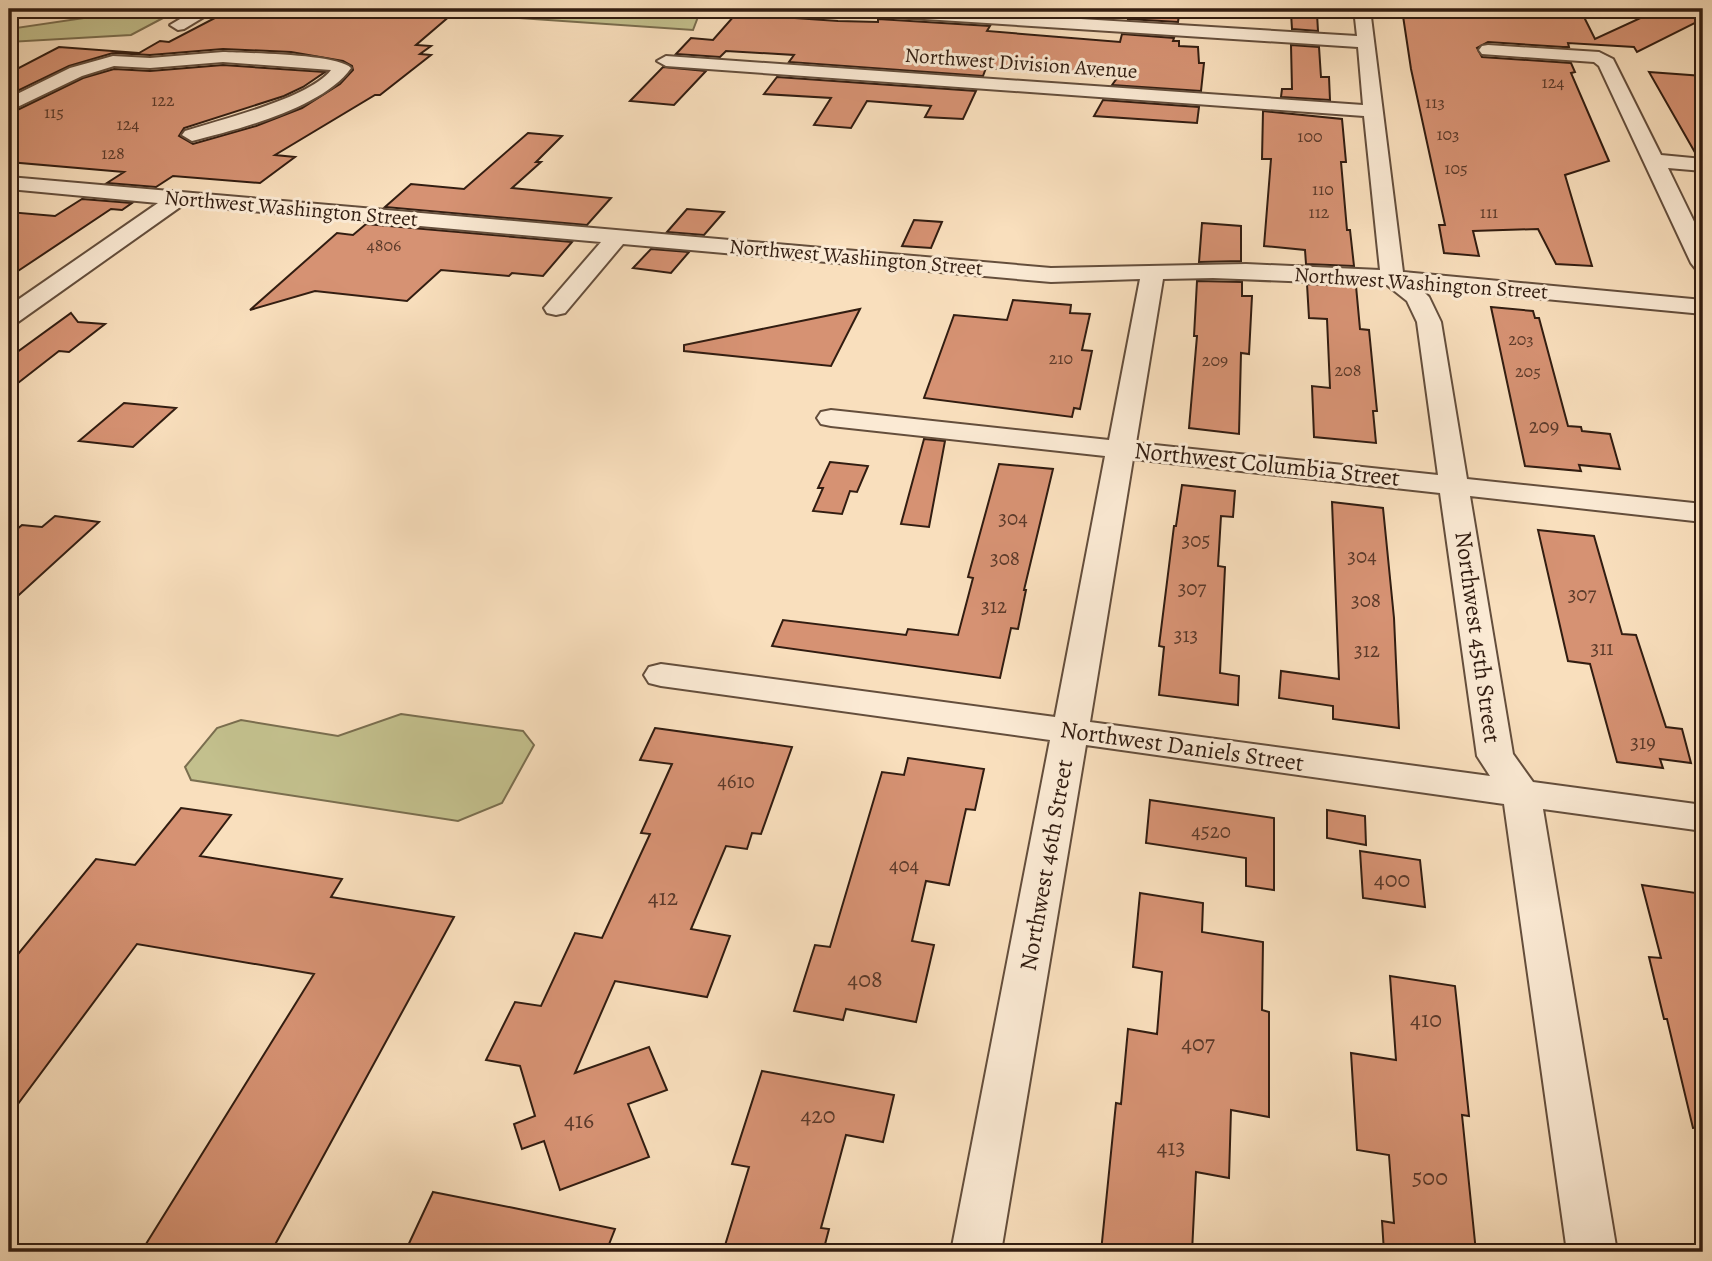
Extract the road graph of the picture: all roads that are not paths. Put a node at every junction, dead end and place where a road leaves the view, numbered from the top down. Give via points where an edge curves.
1 (209, 9) edge
2 (846, 9) edge
3 (1362, 9) edge
4 (178, 25) dead end
5 (1366, 42) junction
6 (1488, 50) dead end
7 (666, 61) dead end
8 (9, 105) edge
9 (1373, 111) junction
10 (192, 135) dead end
11 (1655, 161) junction
12 (1703, 165) edge
13 (9, 183) edge
14 (179, 198) junction
15 (618, 236) junction
16 (1703, 263) edge
17 (1153, 271) junction
18 (1392, 278) junction
19 (20, 300) edge
20 (1703, 307) edge
21 (556, 308) dead end
22 (9, 317) edge
23 (831, 418) dead end
24 (1121, 449) junction
25 (1455, 484) junction
26 (1703, 513) edge
27 (661, 675) dead end
28 (1070, 731) junction
29 (1521, 793) junction
30 (1703, 818) edge
31 (976, 1252) edge
32 (1592, 1252) edge

1 - 4 street
2 - 5 street
3 - 5 street
5 - 9 street
6 - 11 street via 1599,57 1608,63
7 - 9 street, Northwest Division Avenue
8 - 10 street via 85,68 113,61 223,57 342,68 339,75 307,96
9 - 18 street
11 - 12 street
11 - 16 street
13 - 14 street, Northwest Washington Street
14 - 15 street, Northwest Washington Street
14 - 19 street
15 - 17 street, Northwest Washington Street via 1051,275
15 - 21 street
17 - 18 street, Northwest Washington Street
17 - 24 street, Northwest 46th Street
18 - 20 street, Northwest Washington Street
18 - 25 street, Northwest 45th Street via 1417,297 1429,322
19 - 22 street
23 - 24 street, Northwest Columbia Street
24 - 25 street, Northwest Columbia Street
24 - 28 street, Northwest 46th Street
25 - 26 street, Northwest Columbia Street
25 - 29 street, Northwest 45th Street via 1495,756
27 - 28 street, Northwest Daniels Street
28 - 29 street, Northwest Daniels Street
28 - 31 street, Northwest 46th Street
29 - 30 street, Northwest Daniels Street
29 - 32 street, Northwest 45th Street

